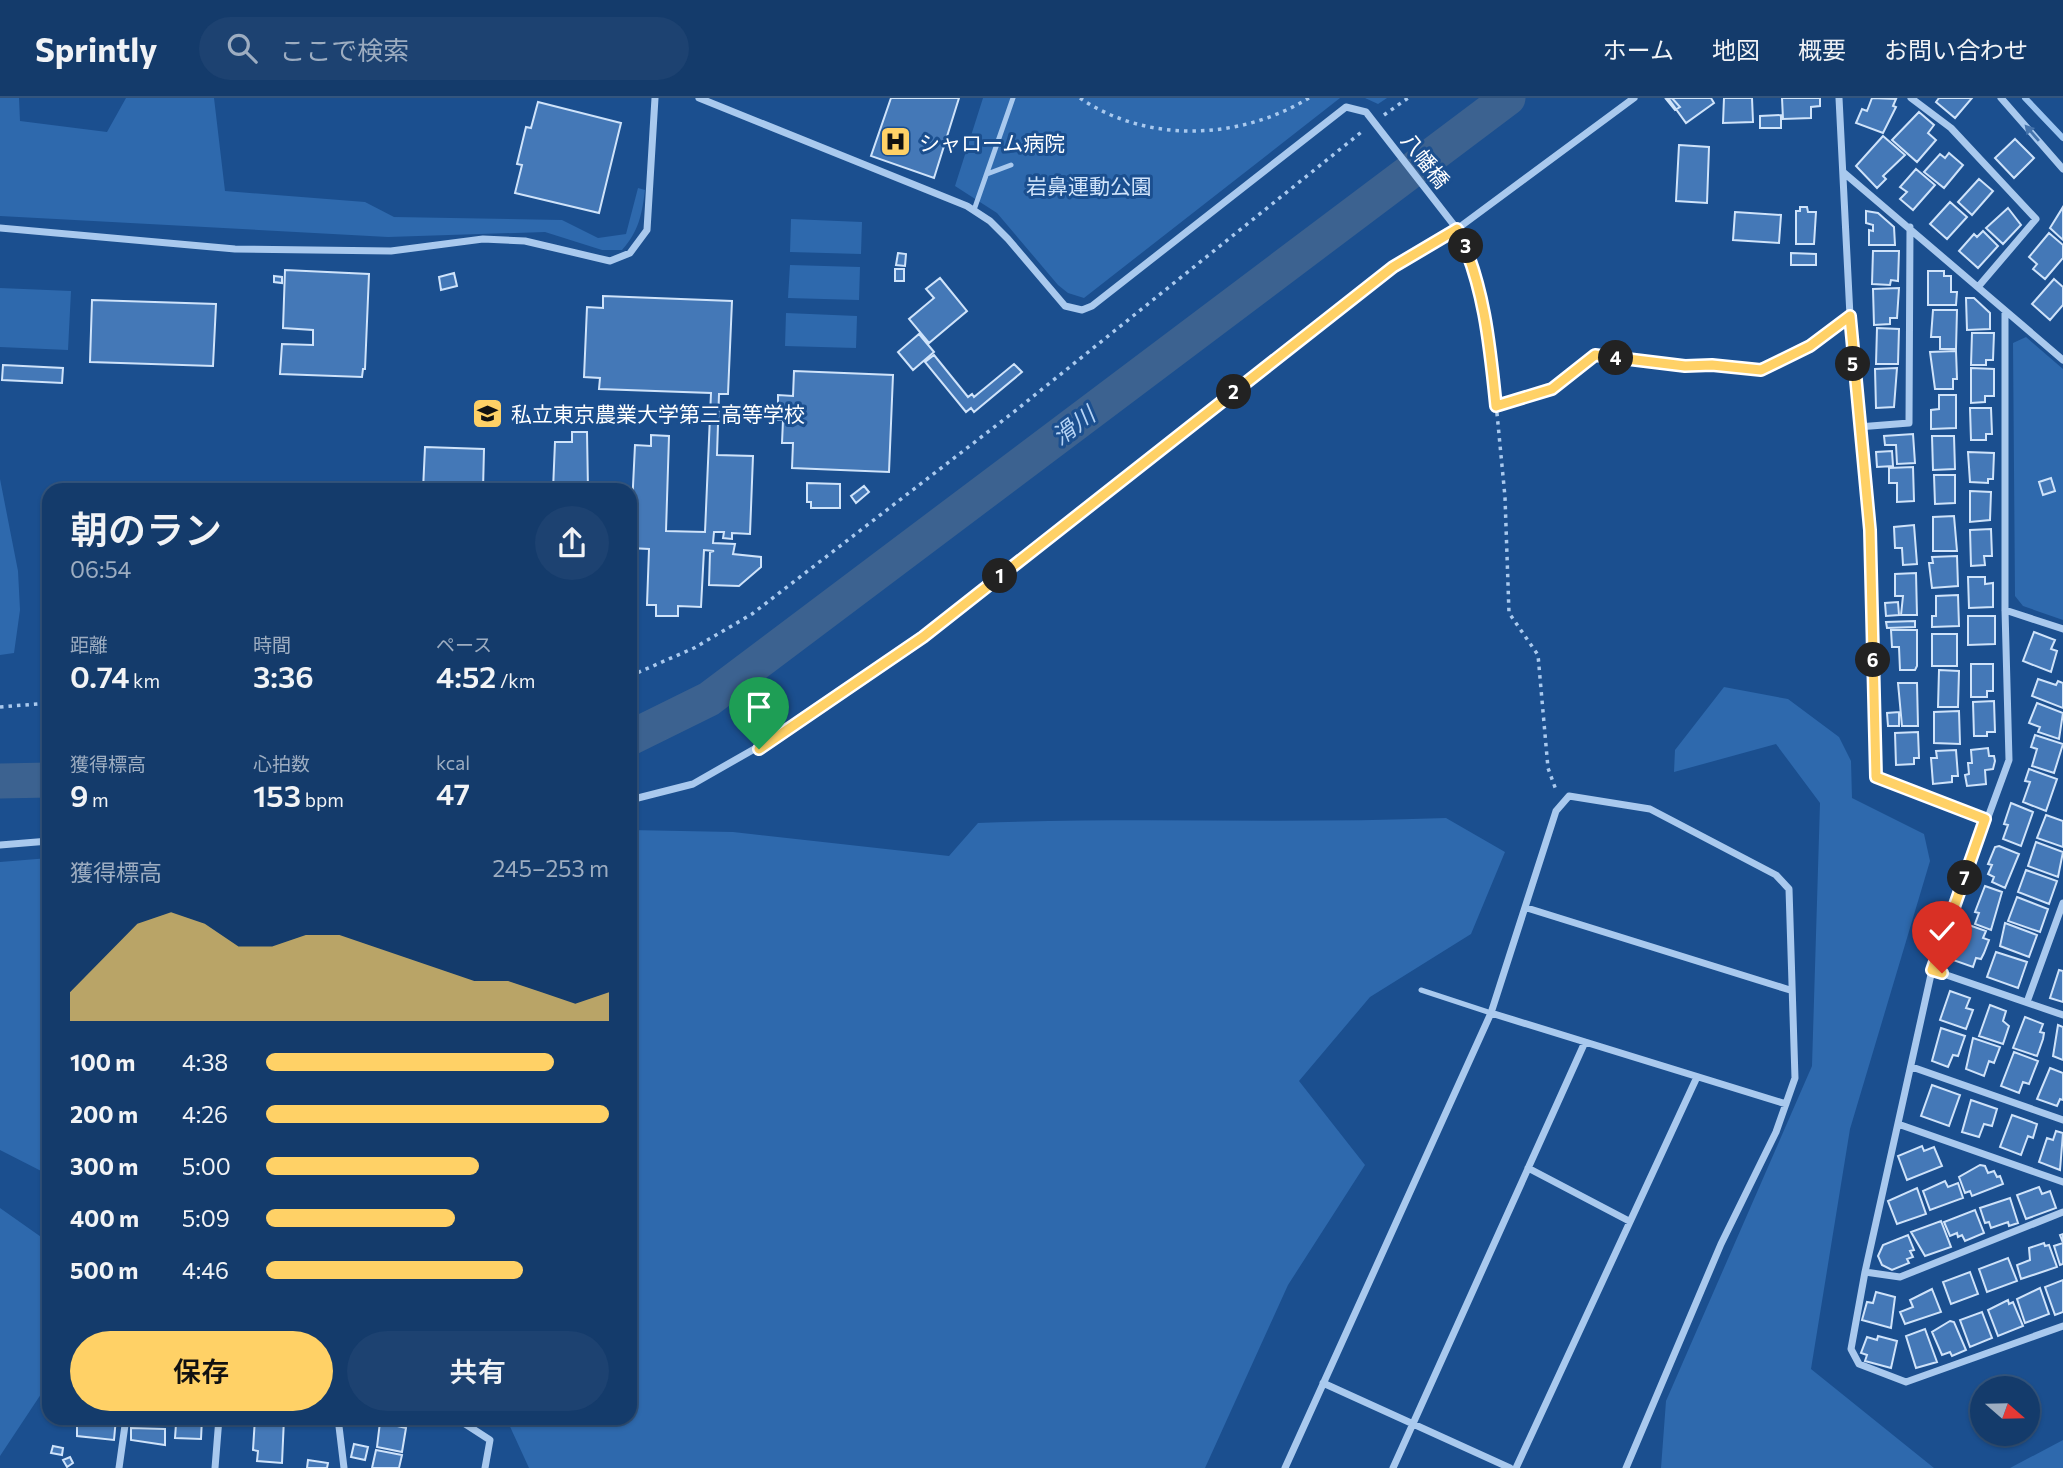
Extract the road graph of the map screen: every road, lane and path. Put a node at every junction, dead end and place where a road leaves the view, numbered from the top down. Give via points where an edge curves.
1 (655, 98) edge
2 (1013, 98) edge
3 (1080, 98) edge
4 (1309, 98) edge
5 (1408, 98) edge
6 (1634, 98) edge
7 (1839, 98) edge
8 (1911, 98) edge
9 (2001, 98) edge
10 (703, 99) edge
11 (1377, 125) junction
12 (1011, 165) dead end
13 (2063, 169) edge
14 (1843, 172) junction
15 (986, 174) junction
16 (974, 211) junction
17 (1910, 227) junction
18 (0, 228) edge
19 (1457, 229) junction
20 (1978, 287) junction
21 (2005, 313) junction
22 (1850, 316) junction
23 (2063, 360) edge
24 (1496, 406) junction
25 (1858, 427) junction
26 (2005, 610) junction
27 (2063, 629) edge
28 (637, 673) edge
29 (42, 704) edge
30 (0, 707) edge
31 (637, 798) edge
32 (1562, 805) junction
33 (1985, 819) junction
34 (42, 842) edge
35 (0, 845) edge
36 (2063, 903) edge
37 (1527, 908) junction
38 (1932, 970) junction
39 (1420, 990) dead end
40 (1790, 990) junction
41 (2027, 1002) junction
42 (1491, 1013) junction
43 (2063, 1015) edge
44 (1585, 1041) junction
45 (1912, 1066) junction
46 (1697, 1076) junction
47 (1786, 1104) junction
48 (2063, 1120) edge
49 (1898, 1124) junction
50 (1528, 1168) junction
51 (2063, 1182) edge
52 (2063, 1212) edge
53 (1629, 1221) junction
54 (1865, 1272) junction
55 (2063, 1326) edge
56 (1323, 1383) junction
57 (1413, 1424) junction
58 (125, 1425) edge
59 (218, 1425) edge
60 (339, 1425) edge
61 (467, 1425) edge
62 (119, 1468) edge
63 (215, 1468) edge
64 (344, 1468) edge
65 (485, 1468) edge
66 (1285, 1468) edge
67 (1394, 1468) edge
68 (1510, 1468) edge
69 (1516, 1468) edge
70 (1626, 1468) edge

1 - 18 street via 647,230 630,253 610,261 550,246 494,240 391,251 234,249
2 - 15 lane
3 - 4 path via 1133,124 1167,131 1220,130 1260,121
5 - 11 path
6 - 19 street
7 - 14 street
8 - 20 street via 1951,128 2036,219
13 -> 9 street
10 - 16 street
11 - 16 street via 1354,107 1337,111 1082,310 1059,301 1008,239
11 - 19 street, 八幡橋
11 - 28 path via 752,614 694,648
12 - 15 lane
14 - 17 street
14 - 22 street
15 - 16 lane
17 - 20 street
17 - 25 street via 1909,423
19 - 24 path via 1473,260 1491,351
19 - 31 street via 1393,267 923,637 805,720 693,784
20 - 21 street
21 - 23 street
21 - 26 street
22 - 24 path via 1810,346 1761,370 1595,355 1552,389
22 - 25 street
24 - 32 path via 1510,613 1538,656 1548,768
25 - 33 street via 1870,530 1876,777
26 - 27 street
26 - 33 street via 2009,760
29 - 30 path
32 - 37 street via 1556,811
32 - 40 street via 1569,796 1650,809 1776,875 1789,889
33 - 38 street
34 - 35 street
36 - 41 street
37 - 40 street
37 - 42 street
38 - 41 street
38 - 45 street
39 - 42 lane
40 - 47 street via 1795,1078
41 - 43 street
42 - 44 street
42 - 56 street
44 - 46 street
44 - 50 street
45 - 48 street
45 - 49 street
46 - 47 street
46 - 53 street
47 - 70 street
49 - 51 street
49 - 54 street
50 - 53 street
50 - 57 street
52 - 54 street via 1900,1277
53 - 69 street
54 - 55 street via 1851,1349 1859,1364 1906,1382
56 - 57 street
56 - 66 street
57 - 67 street
57 - 68 street
58 - 62 street
59 - 63 street
60 - 64 street
61 - 65 street via 490,1440

